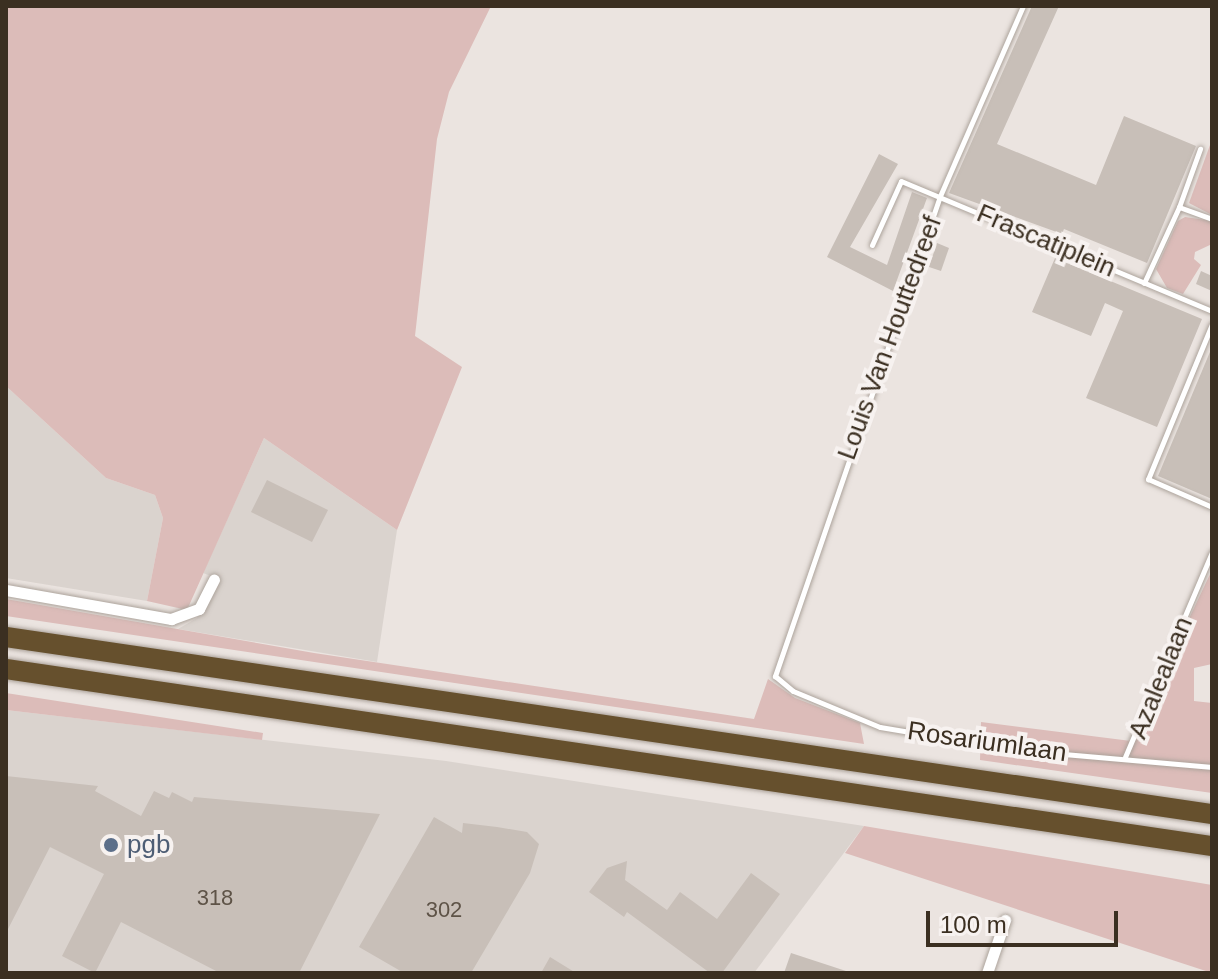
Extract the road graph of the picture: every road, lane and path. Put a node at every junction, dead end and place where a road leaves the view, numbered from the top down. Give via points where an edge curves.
1 (1023, 6) edge
2 (1200, 149) dead end
3 (940, 196) junction
4 (1179, 207) junction
5 (1212, 219) edge
6 (872, 245) dead end
7 (1144, 283) junction
8 (1212, 311) edge
9 (1212, 324) edge
10 (1212, 507) edge
11 (1212, 552) edge
12 (214, 580) dead end
13 (6, 590) edge
14 (6, 637) edge
15 (6, 669) edge
16 (775, 676) joint
17 (1124, 758) junction
18 (1212, 767) edge
19 (1212, 814) edge
20 (1212, 846) edge
21 (1005, 920) dead end
22 (987, 973) edge

1 - 3 lane, Louis Van Houttedreef
2 - 4 lane
3 - 6 lane, Frascatiplein via 901,181
3 - 7 lane, Frascatiplein
3 - 16 lane, Louis Van Houttedreef
4 - 5 lane
4 - 7 lane
7 - 8 lane, Frascatiplein
9 - 10 lane via 1148,479
11 - 17 lane, Azalealaan
12 - 13 street via 199,609 171,619
14 - 19 highway
15 - 20 highway
16 - 17 lane, Rosariumlaan via 793,691 880,727 1018,750
17 - 18 lane, Rosariumlaan
21 - 22 street

